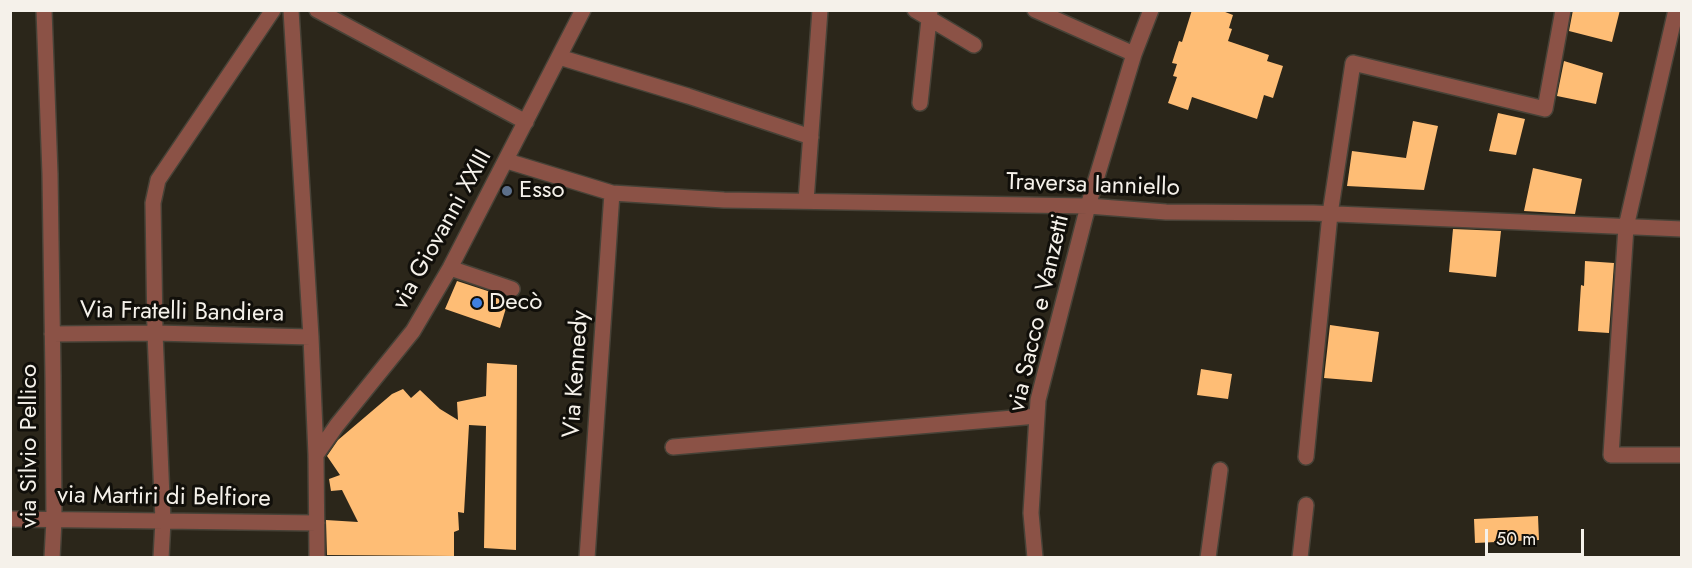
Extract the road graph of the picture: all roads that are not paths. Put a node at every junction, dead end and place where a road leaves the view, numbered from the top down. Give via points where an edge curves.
1 (44, 10) edge
2 (273, 10) edge
3 (291, 10) edge
4 (317, 10) edge
5 (583, 10) edge
6 (820, 10) edge
7 (915, 10) edge
8 (1035, 10) edge
9 (1151, 10) edge
10 (1563, 10) edge
11 (1676, 10) edge
12 (929, 14) edge
13 (974, 45) dead end
14 (1134, 54) junction
15 (559, 57) junction
16 (920, 103) dead end
17 (526, 122) junction
18 (811, 137) junction
19 (507, 161) junction
20 (612, 193) junction
21 (806, 201) junction
22 (1088, 206) junction
23 (1330, 214) junction
24 (1626, 227) junction
25 (1682, 229) edge
26 (450, 268) junction
27 (512, 289) dead end
28 (155, 333) junction
29 (52, 334) junction
30 (311, 337) junction
31 (1037, 416) junction
32 (673, 447) dead end
33 (316, 455) junction
34 (1682, 455) edge
35 (1306, 457) dead end
36 (1220, 470) dead end
37 (1306, 505) dead end
38 (10, 519) edge
39 (54, 519) junction
40 (163, 521) junction
41 (317, 523) junction
42 (52, 558) edge
43 (161, 558) edge
44 (317, 558) edge
45 (587, 558) edge
46 (1035, 558) edge
47 (1208, 558) edge
48 (1300, 558) edge

1 - 29 street, via Silvio Pellico
2 - 28 street via 158,180 153,203
3 - 30 street
4 - 17 street
5 - 15 street, via Giovanni XXIII
6 - 18 street
7 - 12 street
8 - 14 street
9 - 14 street, via Sacco e Vanzetti
10 - 23 street via 1545,109 1353,63
11 - 24 street
12 - 13 street
12 - 16 street
14 - 22 street, via Sacco e Vanzetti
15 - 17 street, via Giovanni XXIII
15 - 18 street
17 - 19 street, via Giovanni XXIII
18 - 21 street
19 - 20 street, Traversa Ianniello
19 - 26 street, via Giovanni XXIII
20 - 21 street, Traversa Ianniello
20 - 45 street, Via Kennedy
21 - 22 street, Traversa Ianniello
22 - 23 street, Traversa Ianniello via 1166,212
22 - 31 street, via Sacco e Vanzetti
23 - 24 street, Traversa Ianniello
23 - 35 street
24 - 25 street, Traversa Ianniello
24 - 34 street via 1611,455
26 - 27 street
26 - 33 street, via Giovanni XXIII via 413,330
28 - 29 street, Via Fratelli Bandiera
28 - 30 street, Via Fratelli Bandiera
28 - 40 street
29 - 39 street, via Silvio Pellico
30 - 33 street
31 - 32 street
31 - 46 street, via Sacco e Vanzetti via 1031,513
33 - 41 street
36 - 47 street
37 - 48 street
38 - 39 street, via Martiri di Belfiore
39 - 40 street, via Martiri di Belfiore
39 - 42 street, via Silvio Pellico
40 - 41 street, via Martiri di Belfiore
40 - 43 street
41 - 44 street

